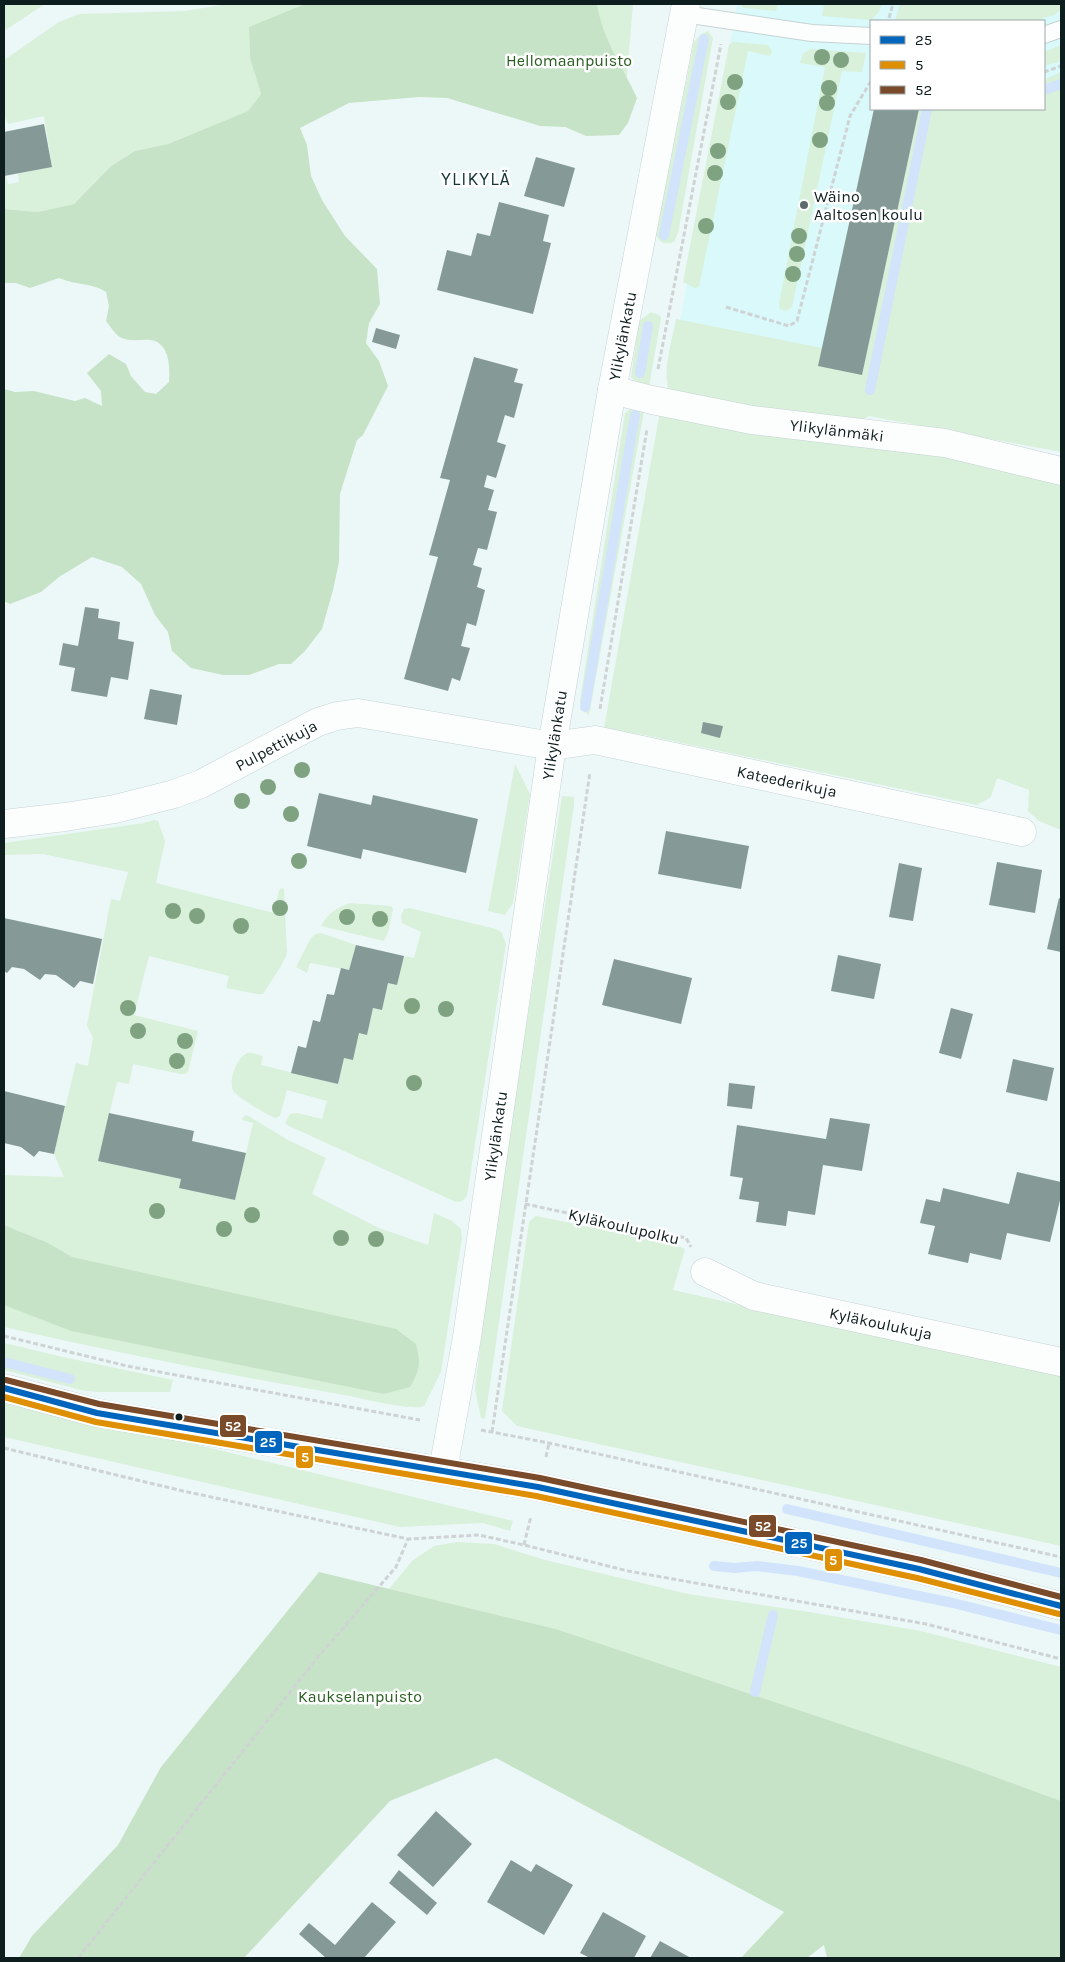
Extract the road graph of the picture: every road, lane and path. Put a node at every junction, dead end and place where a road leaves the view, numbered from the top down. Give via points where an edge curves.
1 (893, 4) edge
2 (685, 9) edge
3 (888, 20) edge
4 (1061, 29) edge
5 (1045, 35) edge
6 (870, 36) edge
7 (1061, 66) edge
8 (1045, 72) edge
9 (870, 83) edge
10 (726, 307) dead end
11 (612, 390) junction
12 (1061, 471) edge
13 (552, 746) junction
14 (4, 824) edge
15 (1022, 832) dead end
16 (525, 1204) dead end
17 (705, 1272) joint
18 (4, 1336) edge
19 (1061, 1362) edge
20 (4, 1388) edge
21 (451, 1426) junction
22 (4, 1448) edge
23 (444, 1470) junction
24 (408, 1539) junction
25 (1061, 1557) edge
26 (1061, 1606) edge
27 (1061, 1659) edge
28 (78, 1958) edge

1 - 3 path
2 - 6 lane via 812,32
2 - 11 street, Ylikylänkatu
4 - 5 lane
7 - 8 path
9 - 10 path via 850,116 797,321 789,326
11 - 12 street, Ylikylänmäki via 752,420 946,442
11 - 13 street, Ylikylänkatu
13 - 14 street, Pulpettikuja via 358,713 318,722 201,784 174,794 66,818
13 - 15 street, Kateederikuja via 595,740
13 - 21 street, Ylikylänkatu via 467,1337
16 - 17 path, Kyläkoulupolku via 686,1238
17 - 19 street, Kyläkoulukuja via 754,1296
18 - 21 path via 127,1366
20 - 23 street via 97,1412
21 - 23 street, Ylikylänkatu
21 - 25 path via 549,1443
22 - 24 path via 182,1491
23 - 26 street via 538,1487 910,1567
24 - 27 path via 479,1535 628,1572 926,1624
24 - 28 path via 396,1567 318,1657

